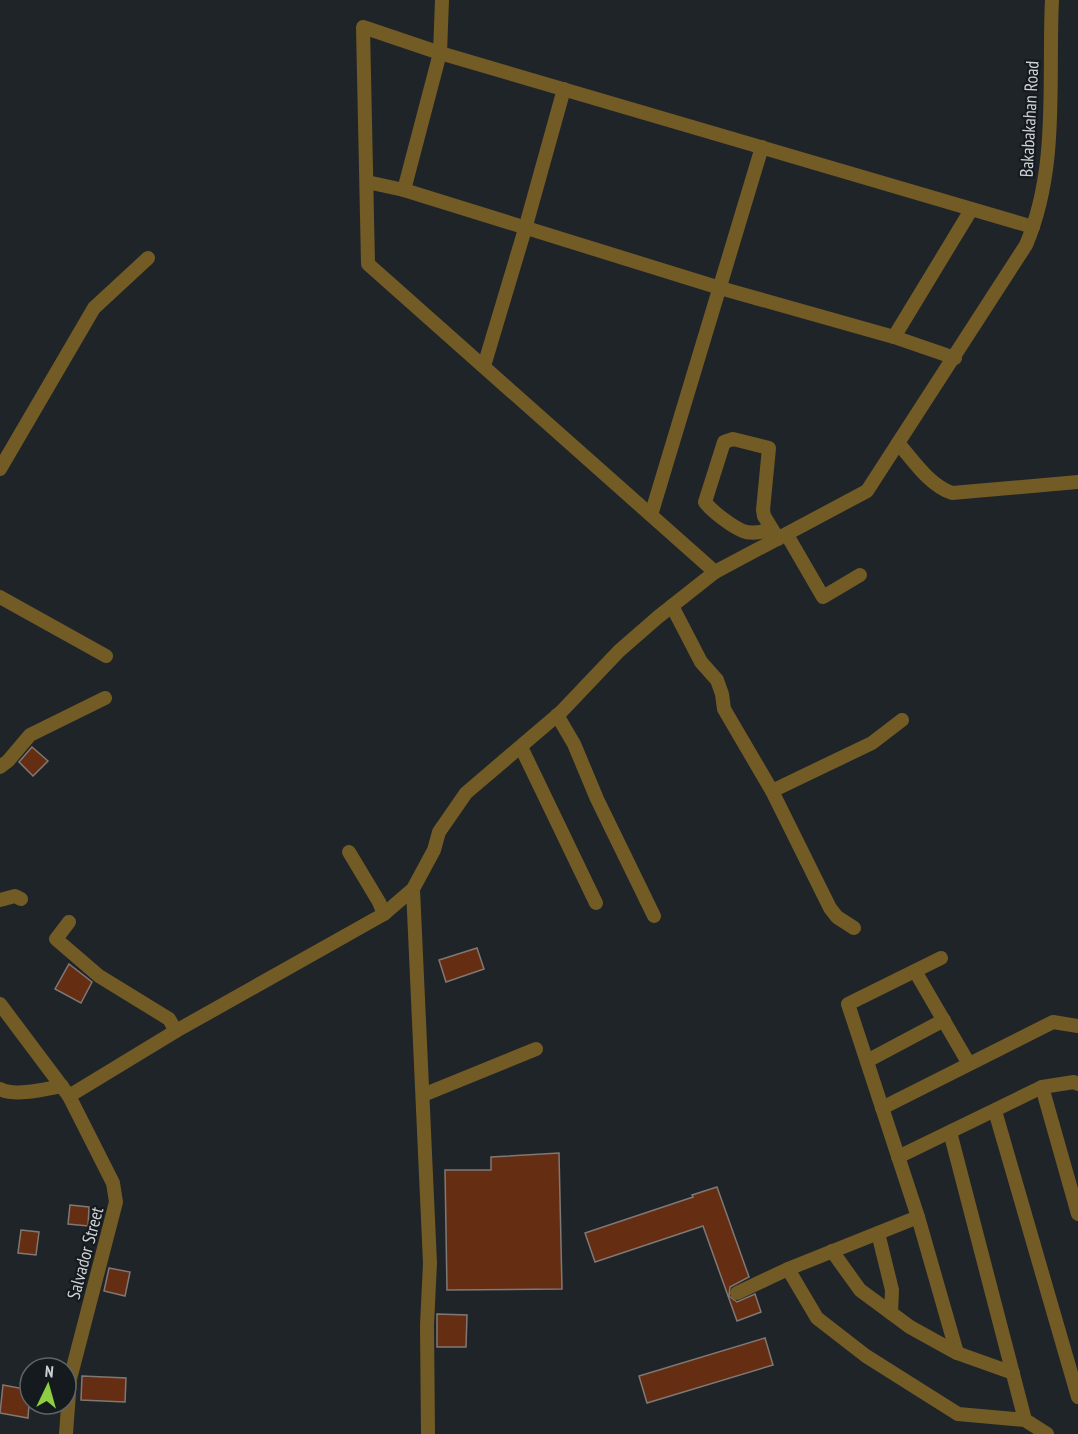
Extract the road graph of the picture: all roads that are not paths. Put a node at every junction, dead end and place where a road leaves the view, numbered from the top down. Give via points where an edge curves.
1 (441, 0) edge
2 (1052, 0) edge
3 (440, 53) junction
4 (564, 89) junction
5 (762, 147) junction
6 (367, 182) junction
7 (404, 190) junction
8 (971, 210) junction
9 (1033, 227) junction
10 (525, 229) junction
11 (148, 258) dead end
12 (720, 288) junction
13 (894, 337) junction
14 (955, 358) junction
15 (484, 366) junction
16 (898, 443) junction
17 (0, 469) edge
18 (1078, 482) edge
19 (651, 515) junction
20 (779, 535) junction
21 (715, 572) junction
22 (860, 575) dead end
23 (0, 597) edge
24 (672, 606) junction
25 (106, 656) dead end
26 (105, 698) dead end
27 (557, 715) junction
28 (902, 720) dead end
29 (521, 747) junction
30 (0, 767) edge
31 (772, 791) junction
32 (349, 852) dead end
33 (413, 889) junction
34 (21, 899) dead end
35 (0, 900) edge
36 (596, 903) dead end
37 (384, 914) junction
38 (654, 916) dead end
39 (69, 922) dead end
40 (854, 928) dead end
41 (941, 958) dead end
42 (915, 971) junction
43 (0, 1004) edge
44 (944, 1020) junction
45 (1078, 1026) edge
46 (176, 1031) junction
47 (536, 1049) dead end
48 (867, 1061) junction
49 (969, 1064) junction
50 (1078, 1084) edge
51 (1042, 1087) junction
52 (0, 1089) edge
53 (66, 1091) junction
54 (423, 1095) junction
55 (882, 1108) junction
56 (995, 1111) junction
57 (950, 1132) junction
58 (898, 1157) junction
59 (1078, 1214) edge
60 (918, 1217) junction
61 (878, 1233) junction
62 (832, 1251) junction
63 (788, 1269) junction
64 (737, 1293) dead end
65 (891, 1313) junction
66 (957, 1353) junction
67 (1013, 1373) junction
68 (1078, 1397) edge
69 (1025, 1420) junction
70 (66, 1434) edge
71 (428, 1434) edge
72 (1047, 1434) edge

1 - 3 street
2 - 9 street, Bakabakahan Road via 1048,159
3 - 4 street
3 - 6 street via 363,27
3 - 7 street
4 - 5 street
4 - 10 street
5 - 8 street
5 - 12 street
6 - 7 street
6 - 15 street via 368,264
7 - 10 street
8 - 9 street
8 - 13 street
9 - 14 street, Bakabakahan Road via 1026,245
10 - 12 street
10 - 15 street
11 - 17 street via 94,308
12 - 13 street
12 - 19 street
13 - 14 street
14 - 16 street, Bakabakahan Road
15 - 19 street
16 - 18 street via 933,482 952,493
16 - 20 street, Bakabakahan Road via 867,491
19 - 21 street
20 - 20 street via 743,531 705,502 724,442 733,439 768,448 763,510
20 - 21 street, Bakabakahan Road
20 - 22 street via 823,597
21 - 24 street, Bakabakahan Road
23 - 25 street
24 - 27 street, Bakabakahan Road via 619,651
24 - 31 street via 701,662 717,680 724,709
26 - 30 street via 30,735
27 - 29 street, Bakabakahan Road
27 - 38 street
28 - 31 street via 872,743
29 - 33 street, Bakabakahan Road via 466,793 440,832
29 - 36 street
31 - 40 street via 830,908
32 - 37 street
33 - 37 street
33 - 54 street
34 - 35 street via 15,896
37 - 46 street
39 - 46 street via 56,939 99,976 169,1019
41 - 42 street
42 - 44 street
42 - 48 street via 848,1004
43 - 53 street, Salvador Street
44 - 48 street
44 - 49 street
45 - 49 street via 1053,1022
46 - 53 street
47 - 54 street
48 - 55 street
49 - 55 street
50 - 51 street
51 - 56 street
51 - 59 street
52 - 53 street
53 - 70 street, Salvador Street via 114,1183 116,1203 70,1379
54 - 71 street via 430,1263
55 - 58 street
56 - 57 street
56 - 68 street
57 - 58 street
57 - 67 street
58 - 60 street
60 - 61 street
60 - 66 street
61 - 62 street
61 - 65 street via 892,1290
62 - 63 street
62 - 65 street via 860,1290
63 - 64 street
63 - 69 street via 817,1318 866,1356 958,1414
65 - 66 street
66 - 67 street
67 - 69 street
69 - 72 street

